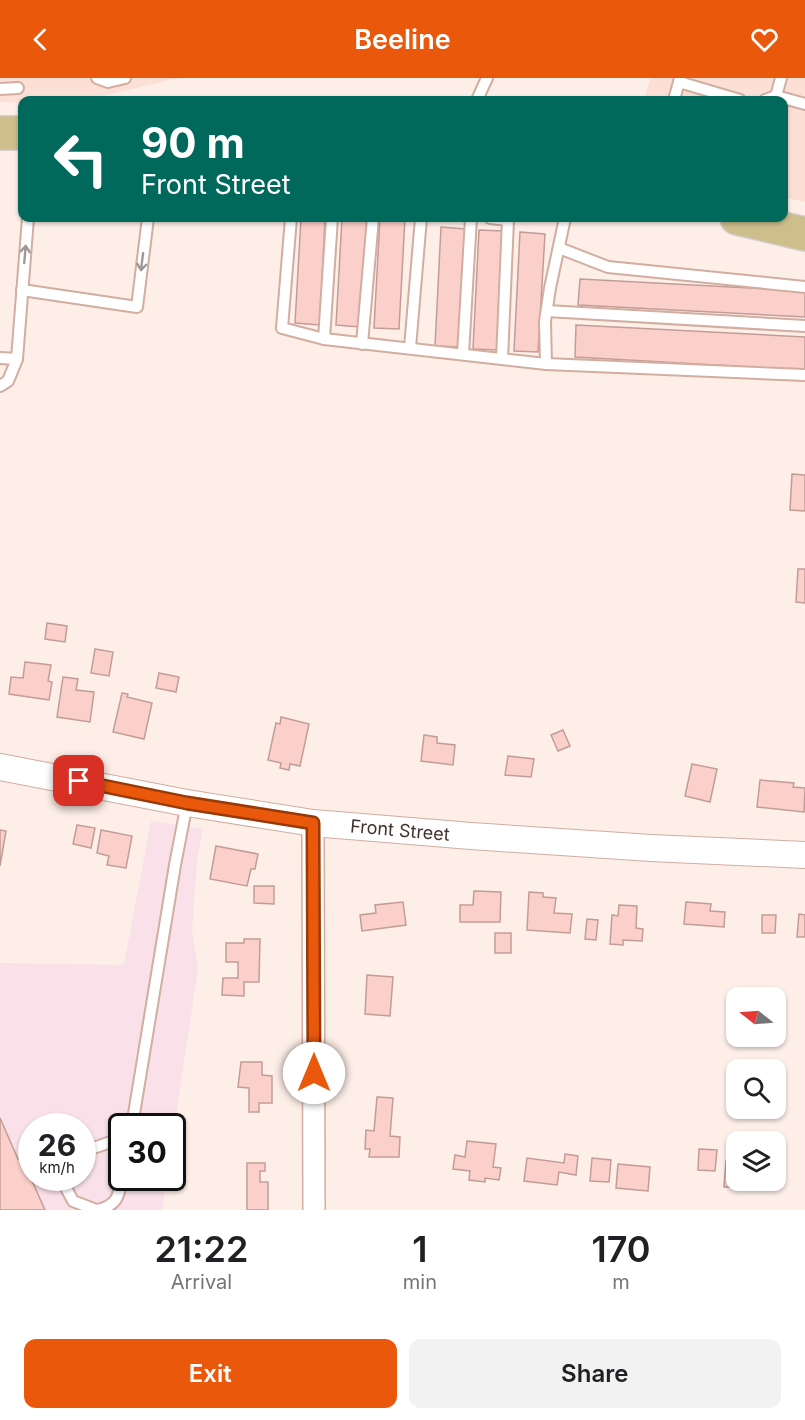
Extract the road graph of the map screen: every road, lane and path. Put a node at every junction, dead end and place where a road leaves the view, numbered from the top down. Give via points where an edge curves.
1 (97, 78) edge
2 (125, 78) edge
3 (487, 78) edge
4 (781, 78) edge
5 (680, 80) edge
6 (18, 88) dead end
7 (0, 89) edge
8 (479, 96) edge
9 (675, 96) edge
10 (724, 96) edge
11 (776, 96) edge
12 (788, 100) edge
13 (805, 104) edge
14 (0, 132) edge
15 (18, 133) edge
16 (28, 222) edge
17 (148, 222) edge
18 (291, 222) edge
19 (332, 222) edge
20 (373, 222) edge
21 (421, 222) edge
22 (471, 222) edge
23 (508, 222) edge
24 (564, 222) edge
25 (754, 222) edge
26 (805, 234) edge
27 (559, 248) junction
28 (805, 288) edge
29 (21, 290) junction
30 (547, 311) junction
31 (805, 326) edge
32 (324, 339) junction
33 (362, 344) junction
34 (410, 348) junction
35 (463, 354) junction
36 (0, 358) edge
37 (17, 359) junction
38 (501, 359) junction
39 (546, 364) junction
40 (805, 375) edge
41 (0, 386) edge
42 (0, 767) edge
43 (187, 803) junction
44 (313, 823) junction
45 (805, 855) edge
46 (134, 1113) edge
47 (68, 1191) edge
48 (118, 1191) edge
49 (96, 1210) edge
50 (314, 1210) edge

1 - 2 lane via 108,82
3 - 8 lane
4 - 11 lane
5 - 9 lane
5 - 10 lane
6 - 7 lane
12 - 13 lane
14 - 15 main road
29 -> 16 lane
17 -> 29 lane via 137,307
18 - 32 lane via 282,328
19 - 32 lane
20 - 33 lane
21 - 34 lane
22 - 35 lane
23 - 38 lane
24 - 27 lane
25 - 26 main road
27 - 28 lane via 608,267
27 - 30 lane
29 - 37 lane
30 - 31 lane
30 - 39 lane
32 - 33 lane
33 - 34 lane
34 - 35 lane
35 - 38 lane
36 - 37 lane
37 - 41 lane via 8,381
38 - 39 lane
39 - 40 lane
42 - 43 street, Front Street
43 - 44 street, Front Street
43 - 46 lane
44 - 45 street, Front Street via 583,844
44 - 50 street
47 - 49 lane via 73,1201
48 - 49 lane via 115,1203

